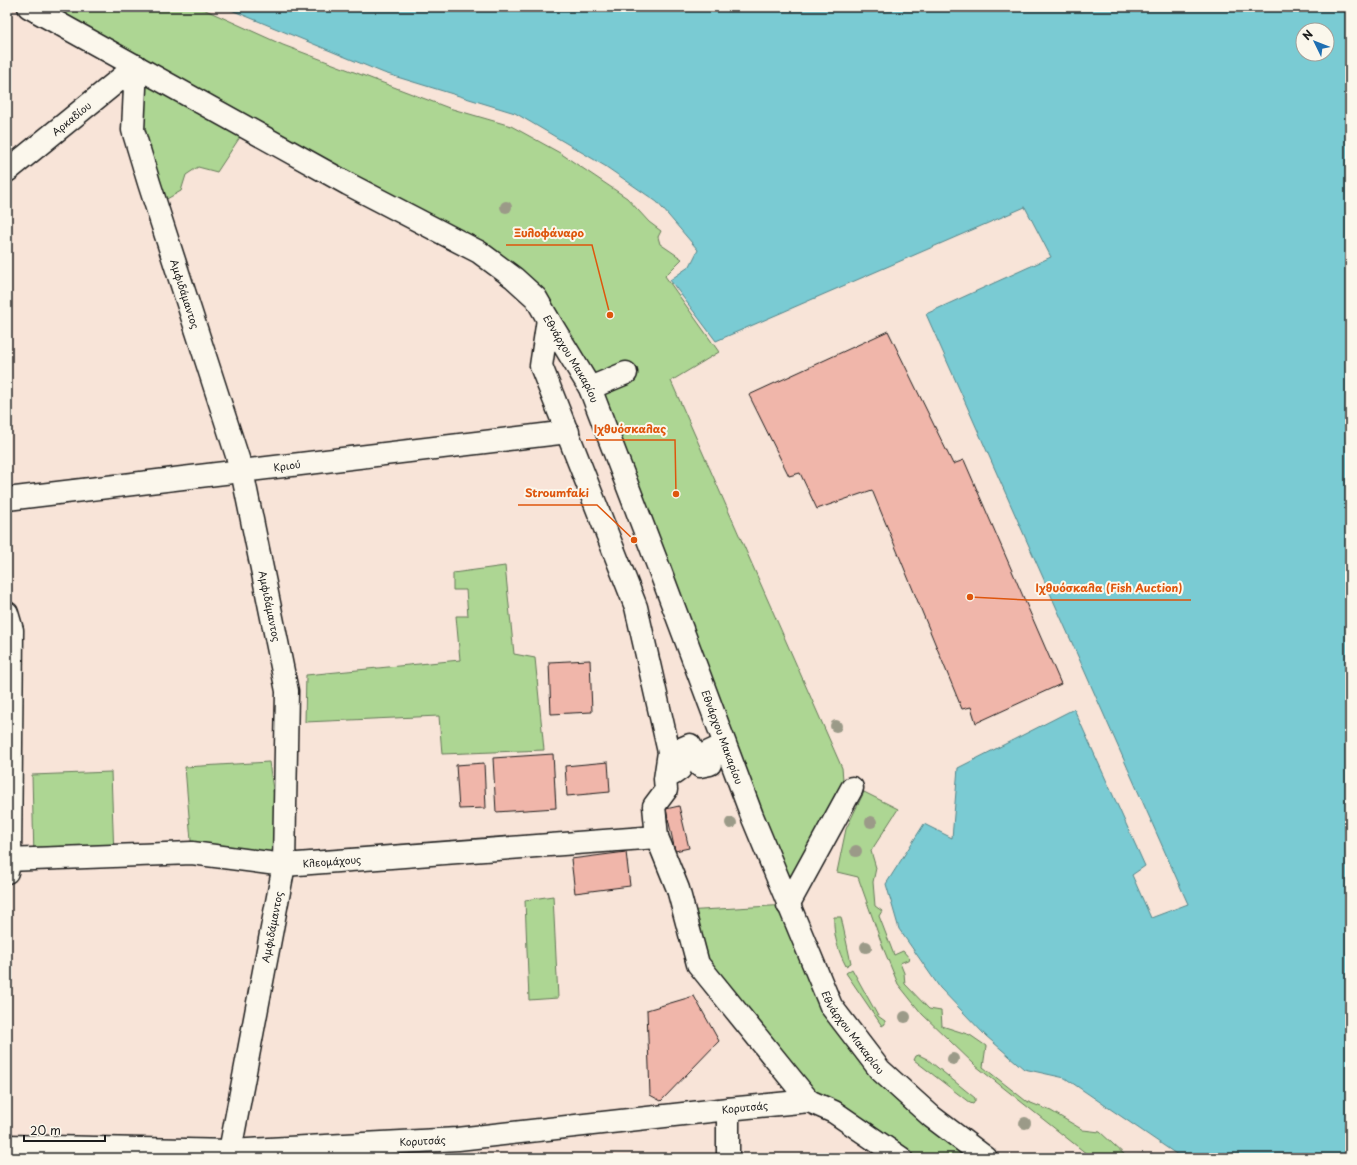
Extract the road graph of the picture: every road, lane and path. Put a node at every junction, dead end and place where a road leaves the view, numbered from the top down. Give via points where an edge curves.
1 (29, 7) edge
2 (136, 66) junction
3 (7, 171) edge
4 (548, 319) junction
5 (626, 372) dead end
6 (590, 388) junction
7 (568, 432) junction
8 (242, 471) junction
9 (7, 499) edge
10 (7, 613) edge
11 (724, 745) junction
12 (665, 779) junction
13 (852, 788) dead end
14 (657, 837) junction
15 (8, 864) edge
16 (284, 865) junction
17 (788, 905) junction
18 (809, 1101) junction
19 (728, 1109) junction
20 (7, 1146) edge
21 (457, 1148) edge
22 (228, 1154) edge
23 (728, 1158) edge
24 (901, 1158) edge
25 (986, 1158) edge

1 - 2 street, Εθνάρχου Μακαρίου
2 - 3 street, Αρκαδίου
2 - 4 street, Εθνάρχου Μακαρίου via 348,184 479,252 536,298
2 - 8 street, Αμφιδάμαντος via 133,130
4 - 6 street, Εθνάρχου Μακαρίου
4 - 7 street via 541,366
5 - 6 street
6 - 11 street, Εθνάρχου Μακαρίου
7 - 8 street, Κριού
7 - 12 street via 636,608 669,752
8 - 9 street, Κριού
8 - 16 street, Αμφιδάμαντος via 287,690
10 - 15 street via 12,630
11 - 12 street via 708,752 710,764 700,766 690,745 683,748 680,769
11 - 17 street, Εθνάρχου Μακαρίου
12 - 14 street via 666,790 654,806
13 - 17 street
14 - 16 street, Κλεομάχους
14 - 18 street via 678,889 698,964
15 - 16 street, Κλεομάχους via 192,852
16 - 22 street, Αμφιδάμαντος
17 - 25 street, Εθνάρχου Μακαρίου via 831,1006 880,1070 932,1117
18 - 19 street, Κορυτσάς
18 - 24 street, Κορυτσάς via 834,1112
19 - 21 street, Κορυτσάς
19 - 23 street
20 - 22 street, Κορυτσάς
21 - 22 street, Κορυτσάς

